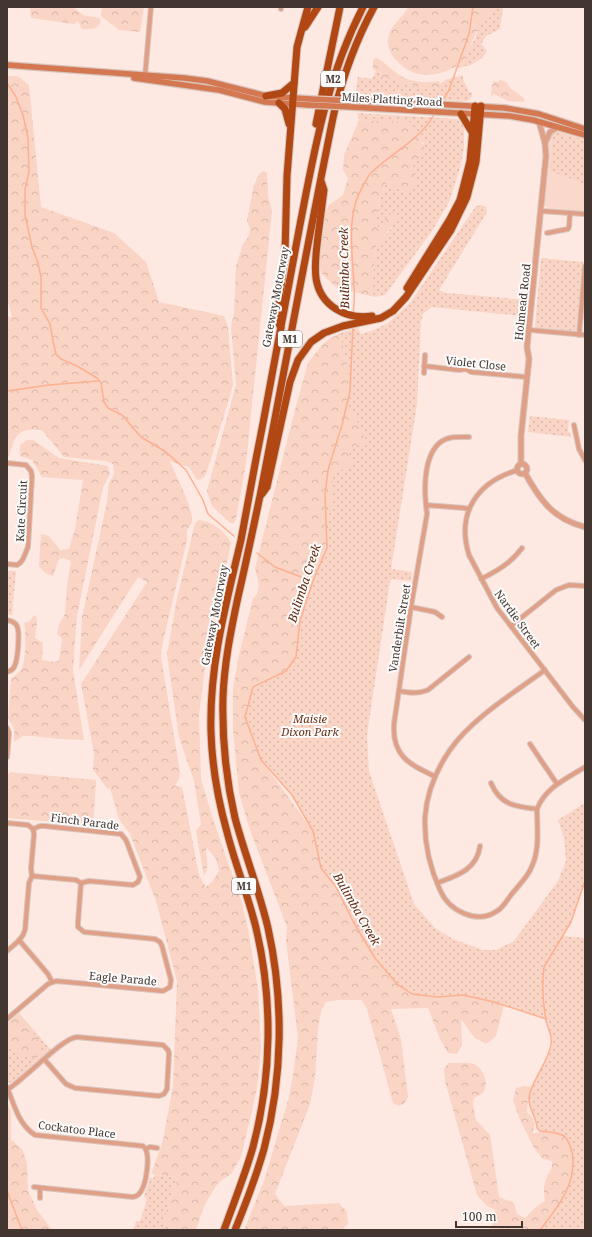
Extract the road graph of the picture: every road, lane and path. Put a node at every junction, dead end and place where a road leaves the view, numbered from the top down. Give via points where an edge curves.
1 (151, 7) edge
2 (308, 7) edge
3 (318, 7) edge
4 (340, 7) edge
5 (363, 7) edge
6 (374, 7) edge
7 (299, 37) junction
8 (7, 65) edge
9 (145, 77) junction
10 (294, 83) junction
11 (266, 96) junction
12 (293, 101) junction
13 (278, 103) junction
14 (352, 104) junction
15 (478, 106) junction
16 (462, 114) junction
17 (477, 114) junction
18 (539, 122) junction
19 (558, 127) junction
20 (585, 129) edge
21 (290, 130) junction
22 (473, 135) junction
23 (585, 135) edge
24 (545, 143) junction
25 (314, 154) junction
26 (321, 179) junction
27 (541, 211) junction
28 (570, 213) junction
29 (585, 214) edge
30 (547, 233) dead end
31 (585, 266) edge
32 (360, 320) junction
33 (281, 328) junction
34 (530, 330) junction
35 (579, 335) junction
36 (585, 336) edge
37 (425, 355) dead end
38 (424, 366) junction
39 (424, 373) dead end
40 (526, 377) junction
41 (574, 425) dead end
42 (469, 437) dead end
43 (585, 460) edge
44 (7, 463) edge
45 (521, 464) junction
46 (518, 470) junction
47 (525, 473) junction
48 (259, 499) junction
49 (426, 505) junction
50 (468, 509) junction
51 (585, 527) edge
52 (522, 548) dead end
53 (7, 564) edge
54 (481, 579) junction
55 (585, 586) edge
56 (411, 607) junction
57 (442, 617) dead end
58 (7, 620) edge
59 (511, 626) junction
60 (469, 658) dead end
61 (545, 670) junction
62 (7, 672) edge
63 (399, 691) junction
64 (585, 720) edge
65 (7, 728) edge
66 (530, 744) dead end
67 (7, 757) edge
68 (585, 767) edge
69 (434, 776) junction
70 (491, 784) dead end
71 (557, 784) junction
72 (537, 809) junction
73 (7, 823) edge
74 (33, 829) junction
75 (480, 846) dead end
76 (32, 876) junction
77 (81, 883) junction
78 (437, 883) junction
79 (20, 940) junction
80 (7, 951) edge
81 (52, 982) junction
82 (7, 1018) edge
83 (44, 1059) junction
84 (7, 1088) edge
85 (157, 1148) dead end
86 (146, 1149) junction
87 (34, 1187) dead end
88 (40, 1188) junction
89 (40, 1198) dead end
90 (224, 1230) edge
91 (235, 1230) edge

1 - 9 street
2 - 7 highway
3 - 7 highway
4 - 25 highway, M1 via 318,112
5 - 25 highway, Gateway Motorway / M2 via 346,42 334,76
6 - 26 highway, Gateway Motorway / M1 via 355,45 344,78
7 - 10 highway
8 - 9 main road, Miles Platting Road
9 - 11 main road, Miles Platting Road via 207,81
9 - 13 main road, Miles Platting Road
10 - 11 highway via 282,93
10 - 12 highway
11 - 12 main road, Miles Platting Road
12 - 13 main road, Miles Platting Road
12 - 14 main road, Miles Platting Road, bridge
12 - 21 highway
13 - 21 highway via 285,109
14 - 15 main road, Miles Platting Road
14 - 16 main road, Miles Platting Road
15 - 17 highway
15 - 20 main road, Miles Platting Road via 530,112
16 - 17 main road, Miles Platting Road
16 - 22 highway
17 - 18 main road, Miles Platting Road via 510,116
17 - 22 highway
17 - 32 highway via 475,171 458,219 398,306 381,318
18 - 19 main road, Miles Platting Road
18 - 24 street, Holmead Road
19 - 23 main road, Miles Platting Road
19 - 24 street via 550,132
21 - 33 highway via 286,249 277,320
22 - 32 highway via 462,193 454,211 395,304 376,315
24 - 27 street, Holmead Road
25 - 33 highway, Gateway Motorway / M1
26 - 32 highway via 324,190 314,266 315,278 319,290 334,308
26 - 48 highway, Gateway Motorway / M1
27 - 28 street
27 - 34 street, Holmead Road
28 - 29 street
28 - 30 street via 568,229
31 - 35 street
32 - 48 highway via 329,330 311,342 301,353 288,387 267,487
33 - 90 highway, Gateway Motorway / M1 via 245,518 219,635 212,694 212,745 219,798 227,834 256,929 265,978 268,1019 267,1067 257,1130
34 - 35 street
34 - 40 street, Holmead Road
35 - 36 street
37 - 38 street
38 - 39 street
38 - 40 street, Violet Close
40 - 45 street, Holmead Road
41 - 43 street via 579,449
42 - 49 street, Vanderbilt Street via 449,438 436,447 425,477
44 - 53 street, Kate Circuit via 26,465 32,476 28,547 20,563
45 - 46 street, Holmead Road
45 - 47 street, Holmead Road via 527,467
46 - 47 street via 521,474
46 - 50 street, Nardie Street via 488,483 476,495
47 - 51 street, Holmead Road via 534,490 548,506 565,519
48 - 91 highway, Gateway Motorway / M1 via 229,640 224,683 223,728 232,802 266,920 271,947 279,1010 279,1055 273,1106 264,1148 251,1191
49 - 50 street
49 - 56 street, Vanderbilt Street via 427,514
50 - 54 street, Nardie Street via 464,534 466,545
52 - 54 street via 513,559
54 - 59 street, Nardie Street via 497,608
55 - 59 street via 569,586 556,590
56 - 57 street via 435,612
56 - 63 street, Vanderbilt Street
58 - 62 street via 17,625 19,634 15,667
59 - 61 street, Nardie Street
60 - 63 street via 428,690 421,693
61 - 64 street, Nardie Street via 572,707
61 - 69 street via 464,733 451,748
63 - 69 street, Vanderbilt Street via 394,734 397,747 412,765
65 - 67 street
66 - 71 street
68 - 71 street
69 - 78 street via 427,803 425,830 429,859
70 - 72 street via 496,794 507,803
71 - 72 street via 544,795
72 - 78 street via 534,863 498,911 478,918 468,916 447,901
73 - 74 street, Finch Parade via 28,825
74 - 76 street
74 - 77 street, Finch Parade via 44,826 117,833 124,836 140,874 138,882 133,885 89,881
75 - 78 street via 475,861 465,871
76 - 77 street, Finch Parade via 76,880
76 - 79 street via 29,883 25,930
77 - 81 street, Eagle Parade via 78,922 80,930 155,939 160,942 171,985 163,991 56,980
79 - 80 street
79 - 81 street
81 - 82 street
83 - 83 street via 72,1038 161,1045 166,1047 169,1053 167,1089 159,1096 75,1088 66,1084
83 - 84 street
84 - 86 street, Cockatoo Place via 22,1123 35,1135 143,1146
85 - 86 street, Cockatoo Place
86 - 88 street via 146,1176 137,1196
87 - 88 street
88 - 89 street

